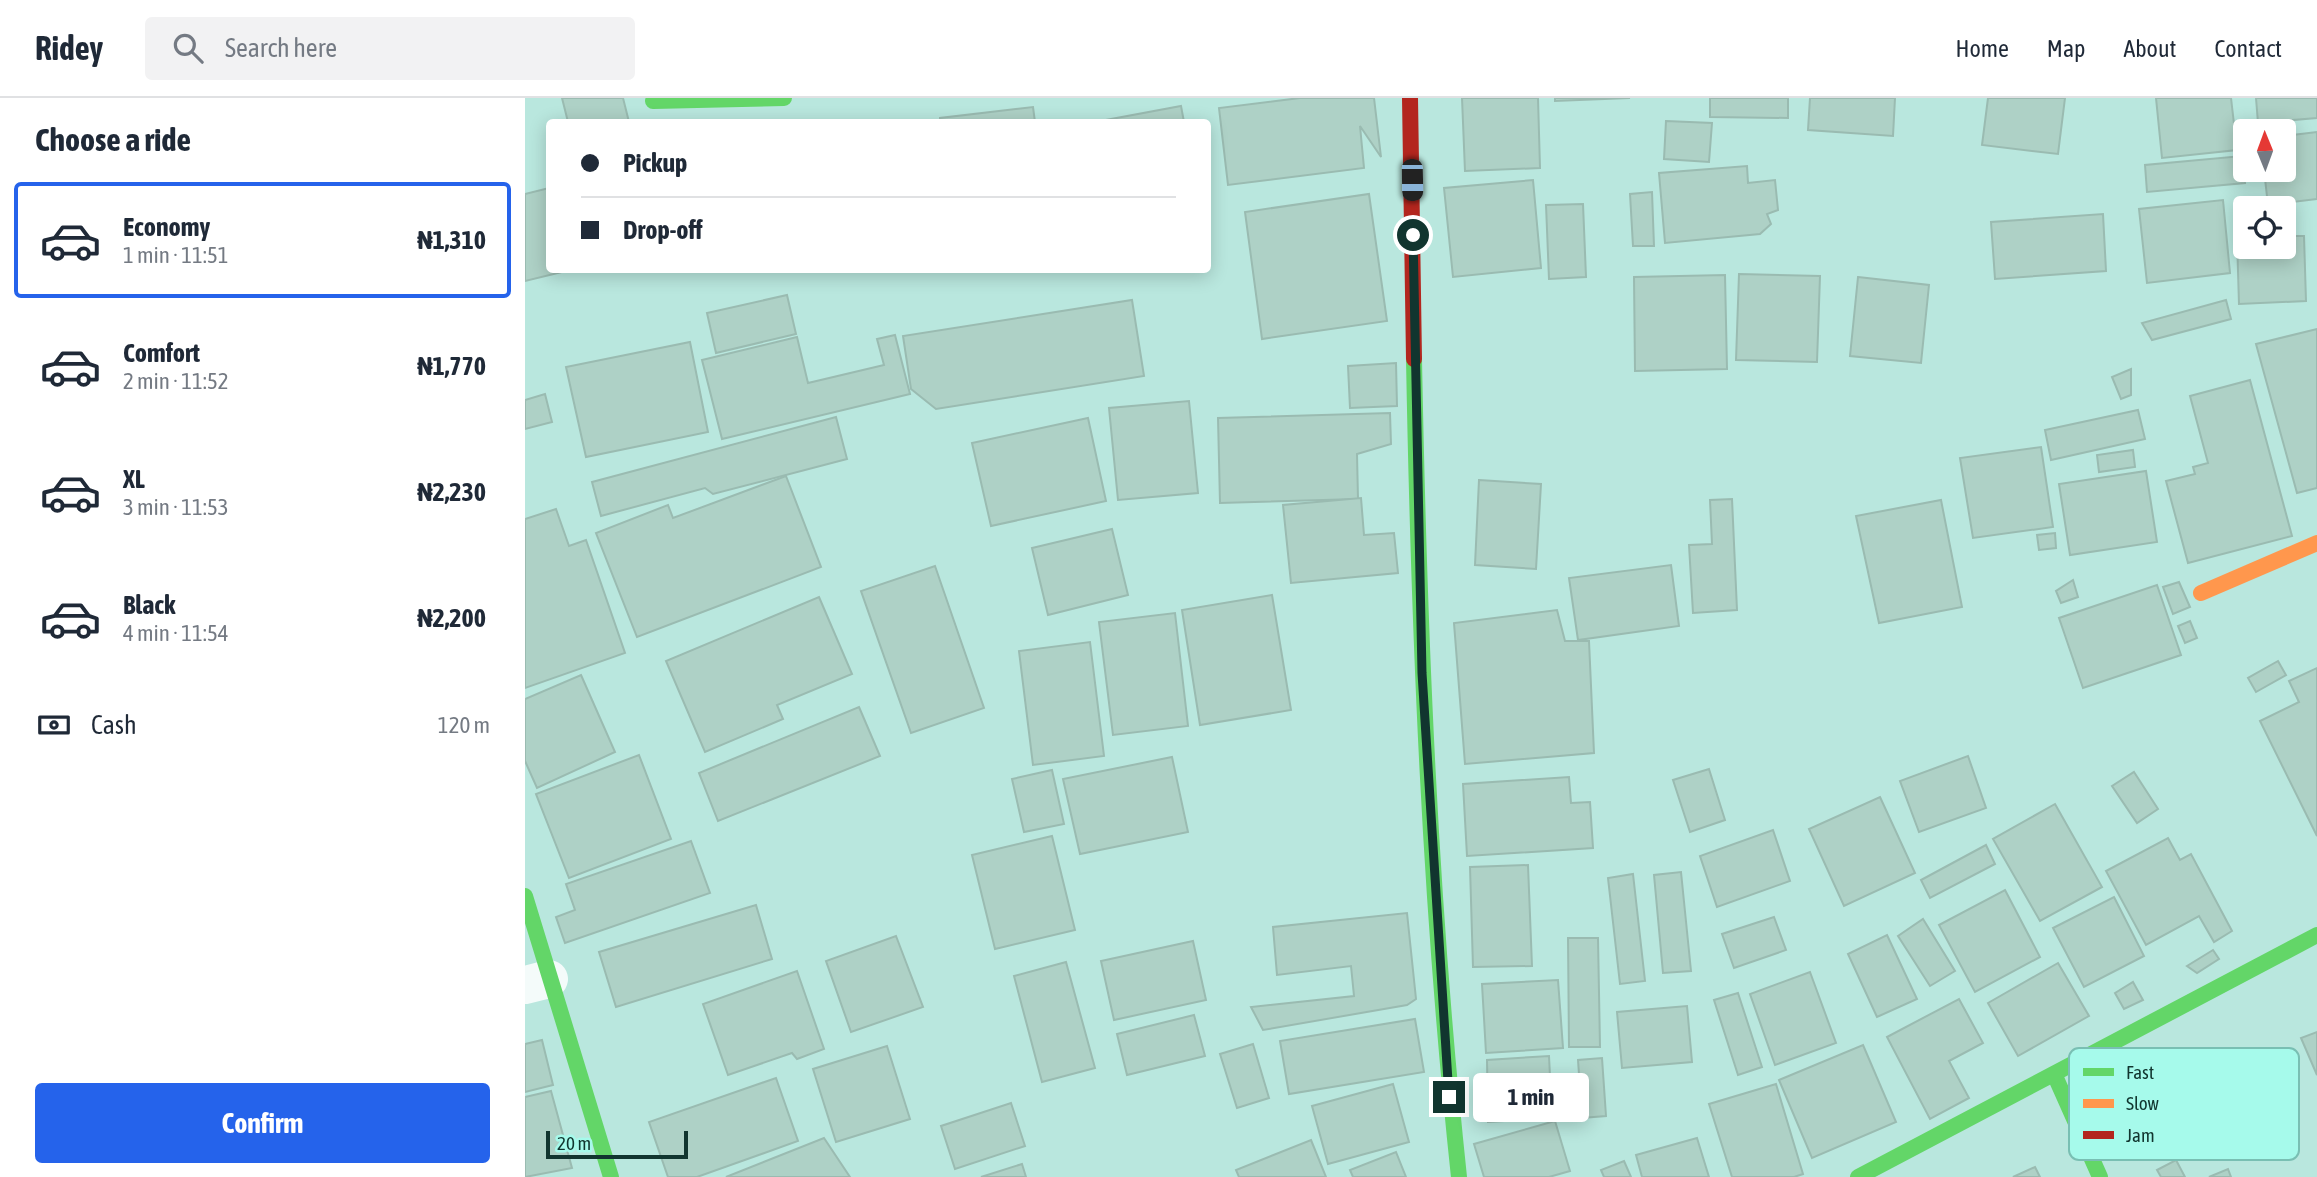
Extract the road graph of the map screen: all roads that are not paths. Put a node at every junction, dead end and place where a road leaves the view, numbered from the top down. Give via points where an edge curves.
1 (784, 98) edge
2 (1410, 98) edge
3 (653, 101) dead end
4 (2317, 543) edge
5 (2201, 593) dead end
6 (525, 896) edge
7 (2317, 935) edge
8 (537, 982) edge
9 (2107, 1048) edge
10 (2069, 1068) edge
11 (2055, 1076) junction
12 (2069, 1107) edge
13 (2092, 1160) edge
14 (611, 1177) edge
15 (1459, 1177) edge
16 (1858, 1177) edge
17 (2100, 1177) edge

1 - 3 street
2 - 15 street via 1422,673 1445,1057
4 - 5 street
6 - 8 street
7 - 9 street
8 - 14 street
10 - 11 street
11 - 12 street
11 - 16 street
13 - 17 street

